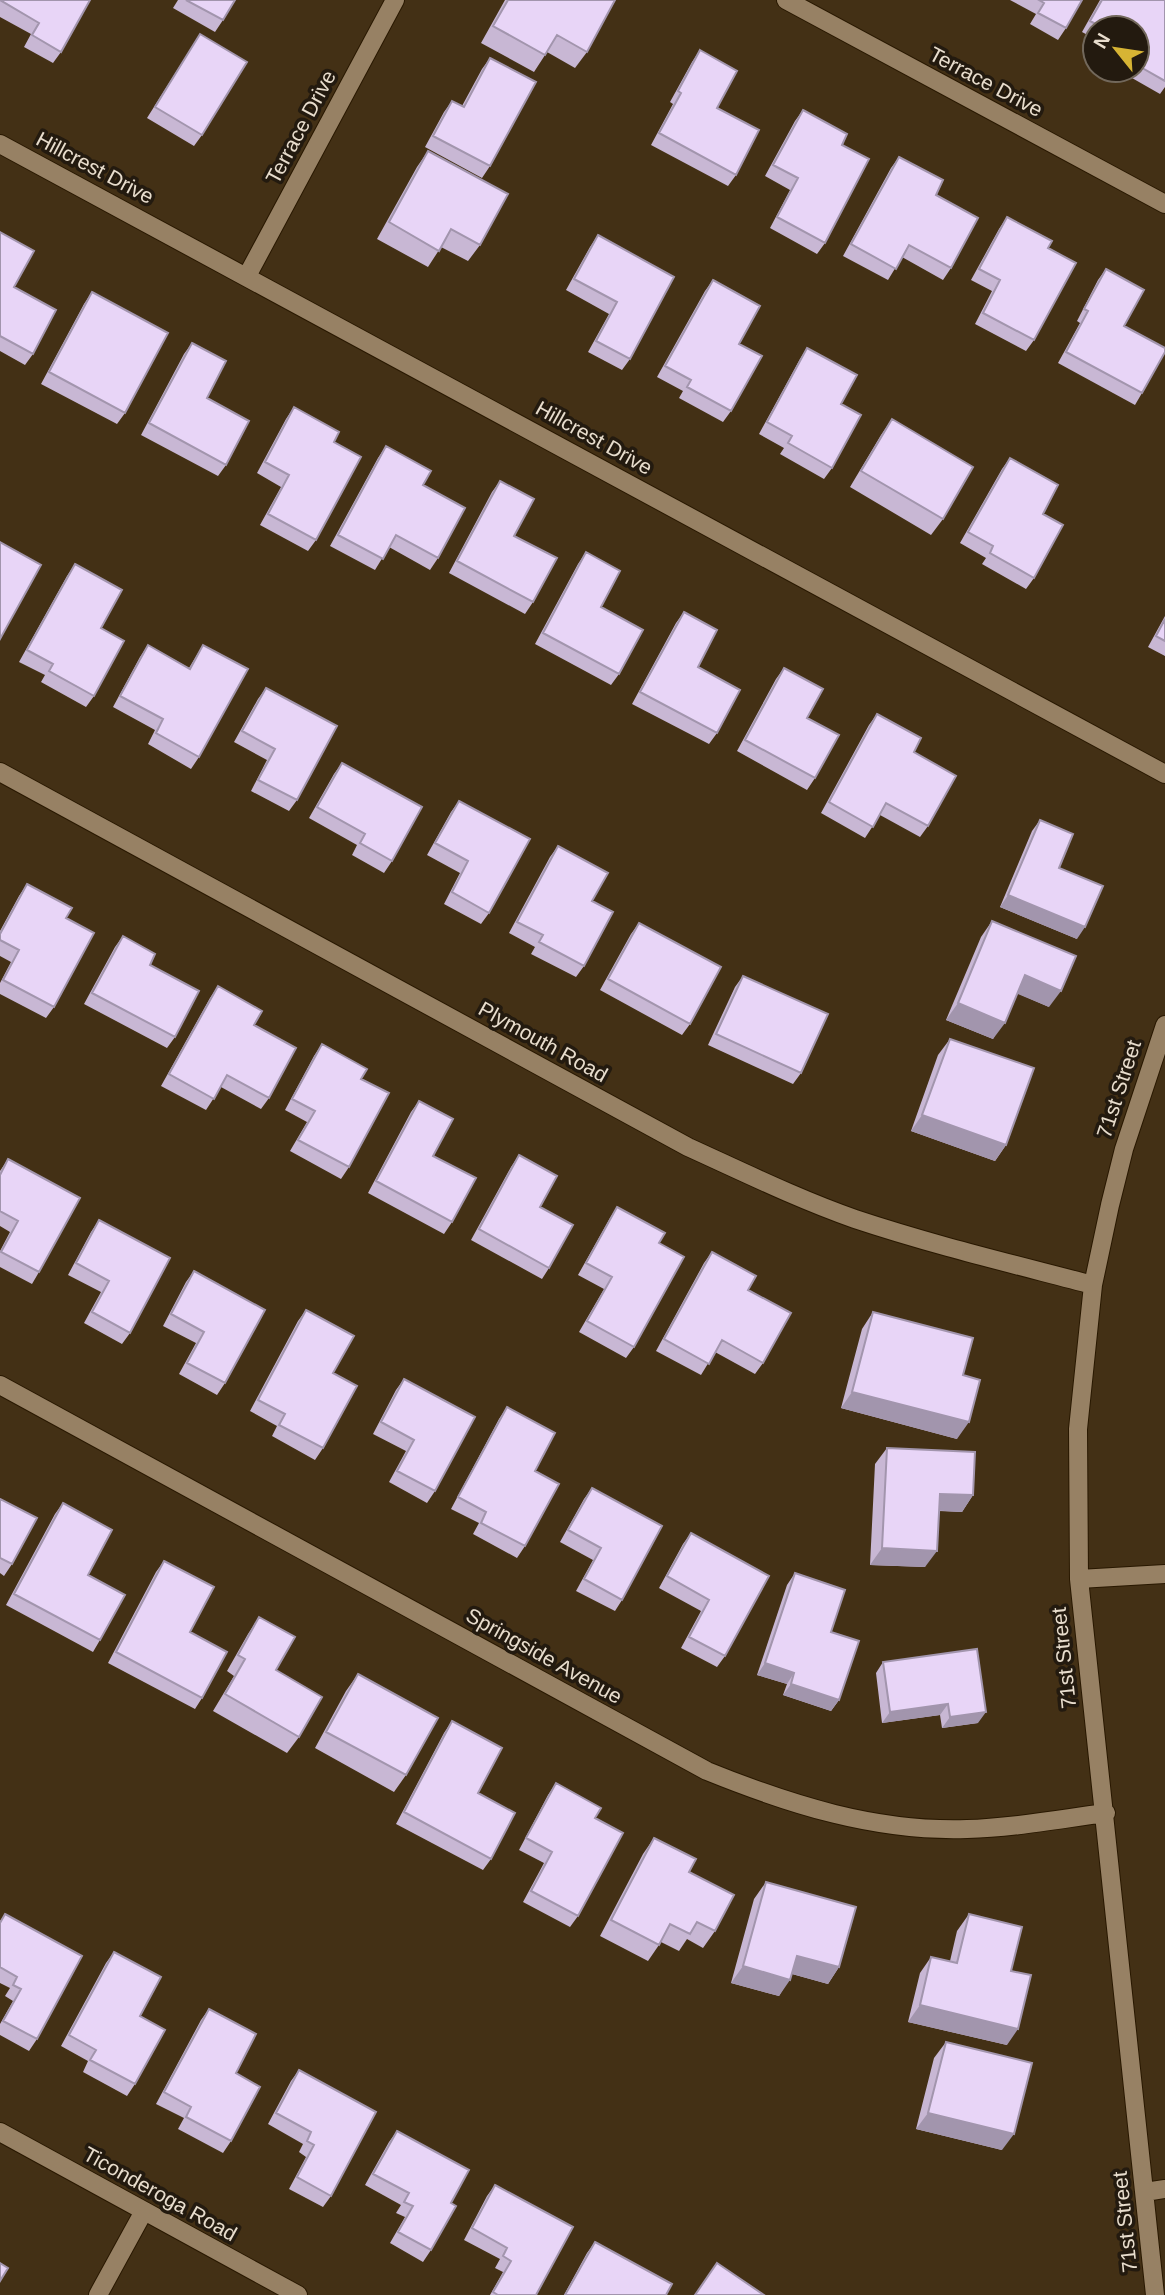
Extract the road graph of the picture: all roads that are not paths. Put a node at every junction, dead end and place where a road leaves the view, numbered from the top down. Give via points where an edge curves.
1 (395, 0) edge
2 (786, 0) edge
3 (0, 144) edge
4 (1165, 204) edge
5 (247, 276) junction
6 (0, 772) edge
7 (1165, 774) edge
8 (1165, 1025) edge
9 (1093, 1285) junction
10 (0, 1385) edge
11 (1165, 1574) edge
12 (1079, 1579) junction
13 (1106, 1814) junction
14 (0, 2132) edge
15 (1165, 2189) edge
16 (1145, 2192) junction
17 (144, 2211) junction
18 (98, 2295) edge
19 (298, 2295) edge
20 (1155, 2295) edge

1 - 5 street, Terrace Drive
2 - 4 street, Terrace Drive
3 - 5 street, Hillcrest Drive
5 - 7 street, Hillcrest Drive
6 - 9 street, Plymouth Road via 688,1147 853,1218
8 - 9 street, 71st Street via 1124,1149
9 - 12 street, 71st Street via 1078,1429
10 - 13 street, Springside Avenue via 707,1771 776,1799 890,1825 967,1829
11 - 12 street
12 - 13 street, 71st Street
13 - 16 street, 71st Street
14 - 17 street, Ticonderoga Road
15 - 16 street
16 - 20 street, 71st Street
17 - 18 street
17 - 19 street, Ticonderoga Road

